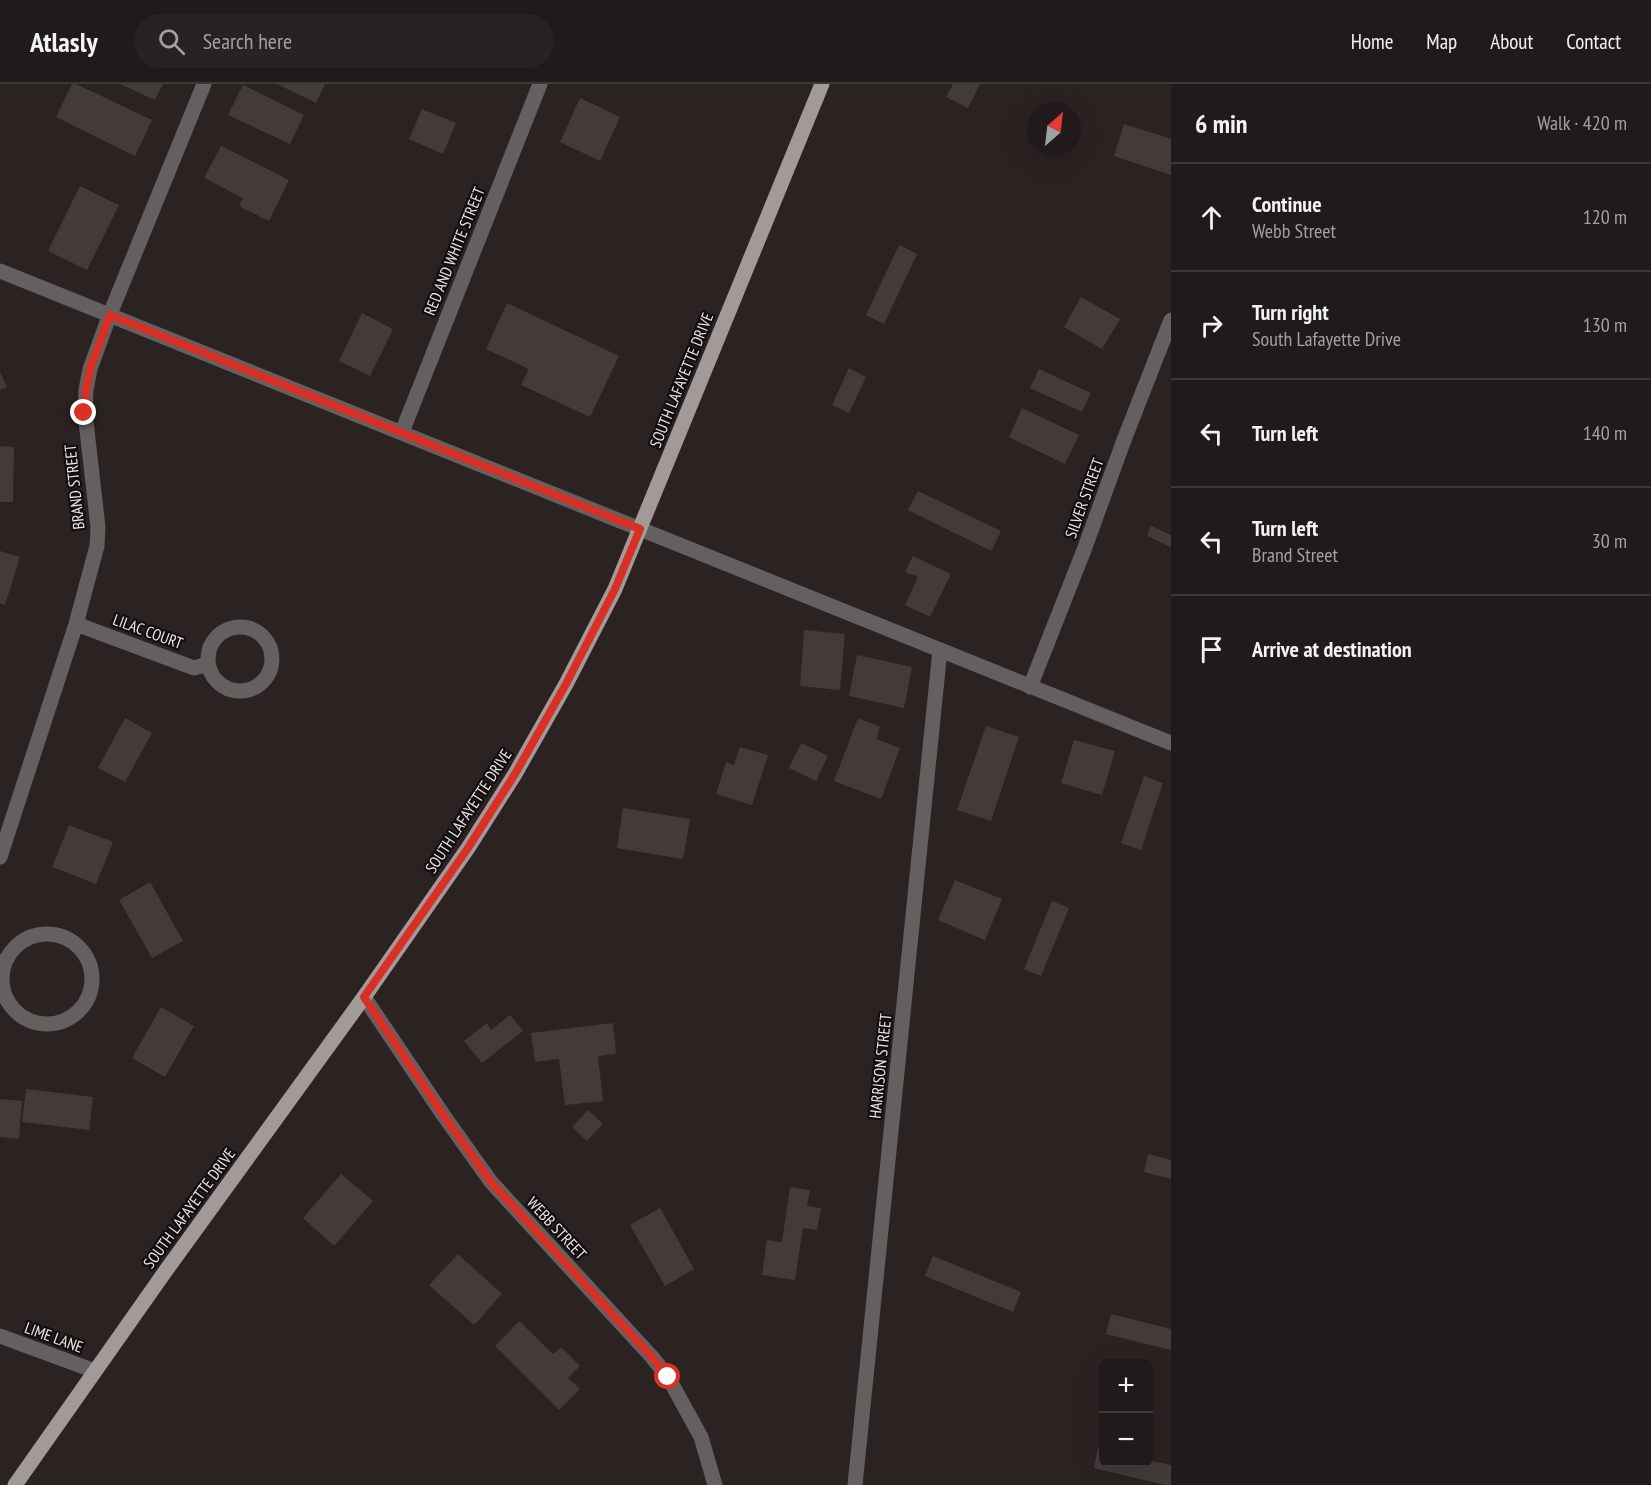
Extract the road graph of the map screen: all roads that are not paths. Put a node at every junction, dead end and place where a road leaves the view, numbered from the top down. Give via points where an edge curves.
1 (204, 84) edge
2 (540, 84) edge
3 (822, 84) edge
4 (0, 271) edge
5 (110, 315) junction
6 (1171, 320) edge
7 (402, 432) junction
8 (640, 529) junction
9 (76, 624) junction
10 (940, 650) junction
11 (208, 664) junction
12 (1030, 687) junction
13 (1171, 743) edge
14 (0, 857) edge
15 (3, 959) edge
16 (364, 997) junction
17 (0, 1336) edge
18 (95, 1371) junction
19 (15, 1485) edge
20 (715, 1485) edge
21 (855, 1485) edge

1 - 5 street, BRAND STREET
2 - 7 street, RED AND WHITE STREET
3 - 8 main road, SOUTH LAFAYETTE DRIVE
4 - 5 street
5 - 7 street
5 - 9 street, BRAND STREET via 86,390 84,413 98,527 97,546
6 - 12 street, SILVER STREET
7 - 8 street
8 - 10 street
8 - 16 main road, SOUTH LAFAYETTE DRIVE via 609,600 515,774
9 - 11 street, LILAC COURT via 194,668
9 - 14 street, BRAND STREET
10 - 12 street
10 - 21 street, HARRISON STREET
11 - 11 street via 220,684 243,691 265,680 273,657 263,635 240,626 218,635 211,646
12 - 13 street
15 - 15 street via 2,985 6,996 28,1020 60,1022 75,1016 93,986 85,954 74,942 56,934 38,934 24,940
16 - 18 main road, SOUTH LAFAYETTE DRIVE
16 - 20 street, WEBB STREET via 491,1182 668,1377 701,1437
17 - 18 street, LIME LANE
18 - 19 main road, SOUTH LAFAYETTE DRIVE

